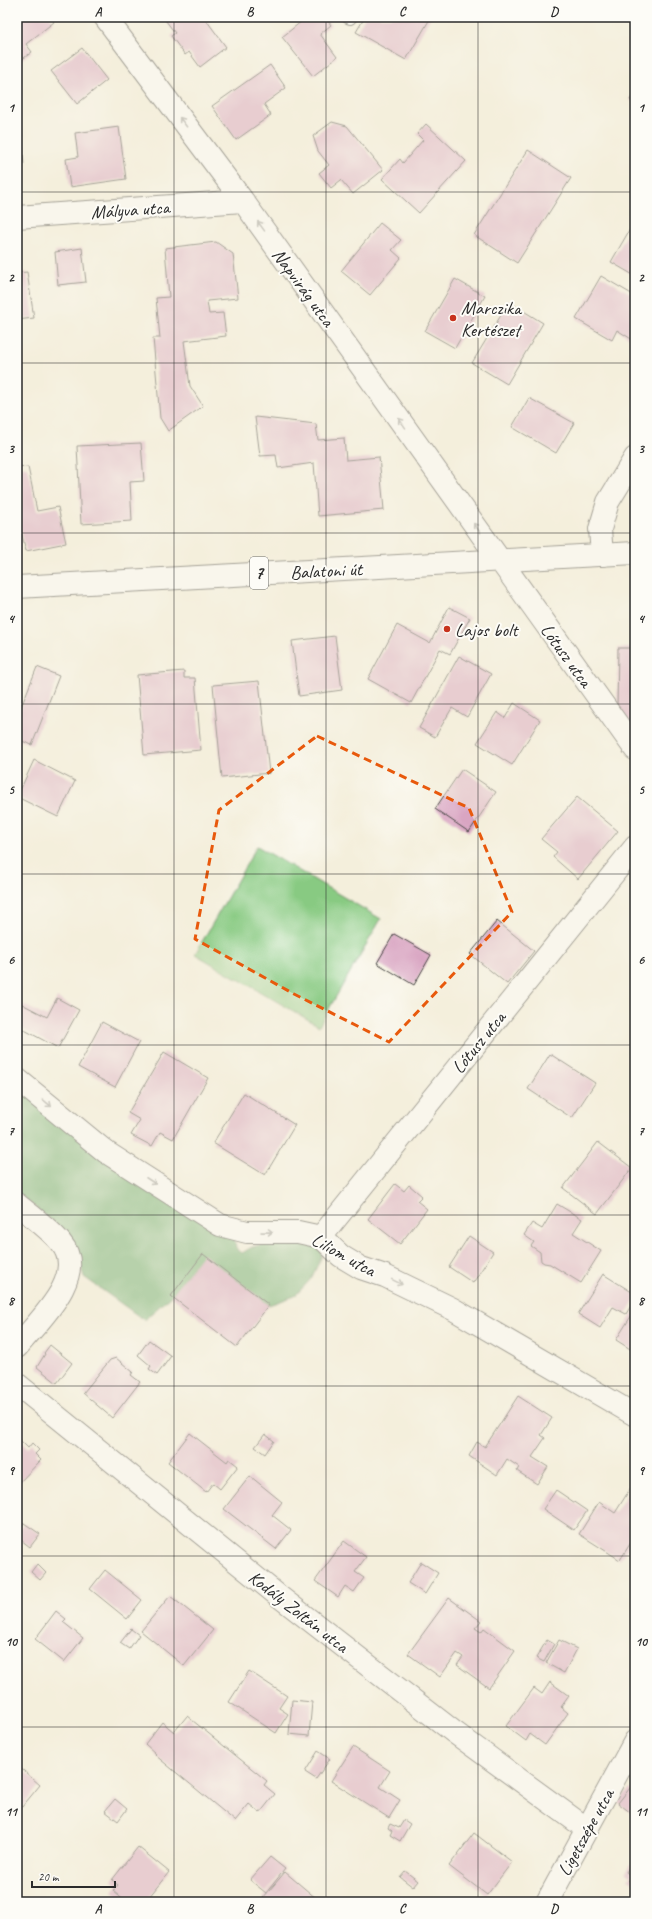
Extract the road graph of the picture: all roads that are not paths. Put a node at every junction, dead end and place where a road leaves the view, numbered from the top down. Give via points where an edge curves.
1 (105, 17) edge
2 (243, 201) junction
3 (17, 217) edge
4 (635, 458) edge
5 (635, 553) edge
6 (602, 555) junction
7 (500, 560) junction
8 (17, 587) edge
9 (635, 749) edge
10 (635, 847) edge
11 (17, 1078) edge
12 (17, 1204) edge
13 (321, 1237) junction
14 (17, 1347) edge
15 (17, 1384) edge
16 (635, 1415) edge
17 (635, 1741) edge
18 (587, 1829) junction
19 (547, 1902) edge

2 -> 1 street, Napvirág utca
2 - 3 street, Mályva utca
7 -> 2 street, Napvirág utca
4 - 6 street via 608,502 600,529
5 - 6 street, Balatoni út / 7
6 - 7 street, Balatoni út / 7
7 - 8 street, Balatoni út / 7
7 - 9 street, Lótusz utca
10 - 13 street, Lótusz utca
11 -> 13 street, Liliom utca via 106,1152 220,1225 247,1232 298,1232
12 - 14 street via 62,1243 70,1260 69,1275 61,1293
13 -> 16 street, Liliom utca via 340,1256 361,1268 385,1276 453,1309
15 - 18 street, Kodály Zoltán utca via 280,1597 454,1732
17 - 18 street, Ligetszépe utca
18 - 19 street, Ligetszépe utca

